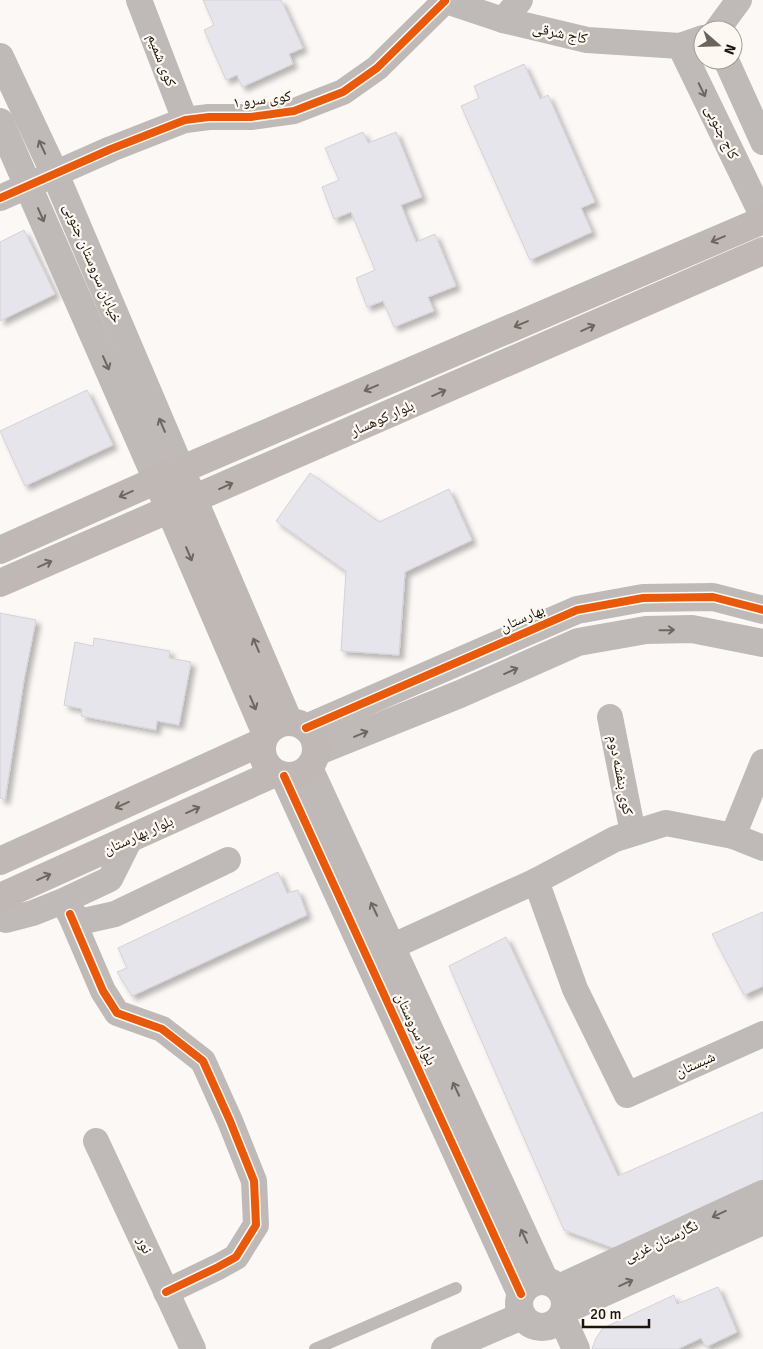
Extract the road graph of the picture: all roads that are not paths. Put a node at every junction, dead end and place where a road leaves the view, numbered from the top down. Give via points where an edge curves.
1 (139, 0) edge
2 (520, 0) edge
3 (740, 0) edge
4 (444, 1) edge
5 (502, 20) junction
6 (725, 20) edge
7 (692, 42) edge
8 (0, 57) edge
9 (731, 70) edge
10 (185, 120) junction
11 (0, 122) edge
12 (763, 142) edge
13 (55, 174) junction
14 (28, 186) junction
15 (0, 198) edge
16 (763, 219) edge
17 (763, 251) edge
18 (169, 475) junction
19 (181, 505) junction
20 (0, 550) edge
21 (0, 583) edge
22 (763, 610) edge
23 (763, 643) edge
24 (610, 717) dead end
25 (288, 749) junction
26 (763, 762) edge
27 (633, 833) junction
28 (733, 836) junction
29 (130, 838) junction
30 (763, 848) edge
31 (0, 860) edge
32 (228, 860) dead end
33 (536, 881) junction
34 (0, 897) edge
35 (66, 908) junction
36 (0, 918) edge
37 (391, 947) junction
38 (763, 1034) edge
39 (96, 1141) dead end
40 (763, 1194) edge
41 (763, 1221) edge
42 (456, 1288) dead end
43 (166, 1292) junction
44 (558, 1299) junction
45 (529, 1321) edge
46 (193, 1349) edge
47 (315, 1349) edge
48 (445, 1349) edge
49 (576, 1349) edge

1 - 10 street, کوی شمیم
2 - 5 street
3 - 6 street
4 - 5 street, کاج شرقی
4 - 10 street, کوی سرو ۱ via 377,68 343,92 294,111
5 - 7 street, کاج شرقی via 587,40
7 -> 16 street, کاج جنوبی
13 -> 8 street, خیابان سروستان جنوبی
9 - 12 street
10 - 13 street, کوی سرو ۱
11 - 14 street, خیابان سروستان جنوبی
13 - 14 street, کوی سرو ۱
18 -> 13 street, خیابان سروستان جنوبی
14 - 15 street, کوی سرو ۱
14 -> 18 street, خیابان سروستان جنوبی
16 -> 18 main road, بلوار کوهسار
19 -> 17 main road, بلوار کوهسار
18 - 19 main road
18 -> 20 main road, بلوار کوهسار
21 -> 19 main road, بلوار کوهسار
19 - 25 main road
22 - 25 street, بهارستان via 713,597 643,598 576,610
25 -> 23 street via 460,694 578,642 646,630 692,629
24 - 27 street, کوی بنفشه دوم
29 -> 25 main road, بلوار بهارستان
25 -> 31 main road
37 -> 25 street, بلوار سروستان
25 - 45 street, بلوار سروستان
26 - 28 street
27 - 28 street via 666,823
27 - 33 street via 615,839
28 - 30 street
34 -> 29 main road, بلوار بهارستان
29 - 35 street via 110,879
32 - 35 street via 115,914 84,921
33 - 37 street
33 - 38 street, شبستان via 575,989 627,1095
35 - 36 street via 6,920
35 - 43 street via 102,991 118,1013 162,1029 203,1062 254,1181 256,1225 236,1256
44 -> 37 street, بلوار سروستان
39 - 43 street, نور
40 -> 44 street, نگارستان غربی
44 -> 41 street, نگارستان غربی
42 - 47 lane
43 - 46 street, نور
44 - 45 street via 556,1324 540,1328
44 - 45 street via 531,1284
44 - 49 street, بلوار سروستان
45 - 48 street

